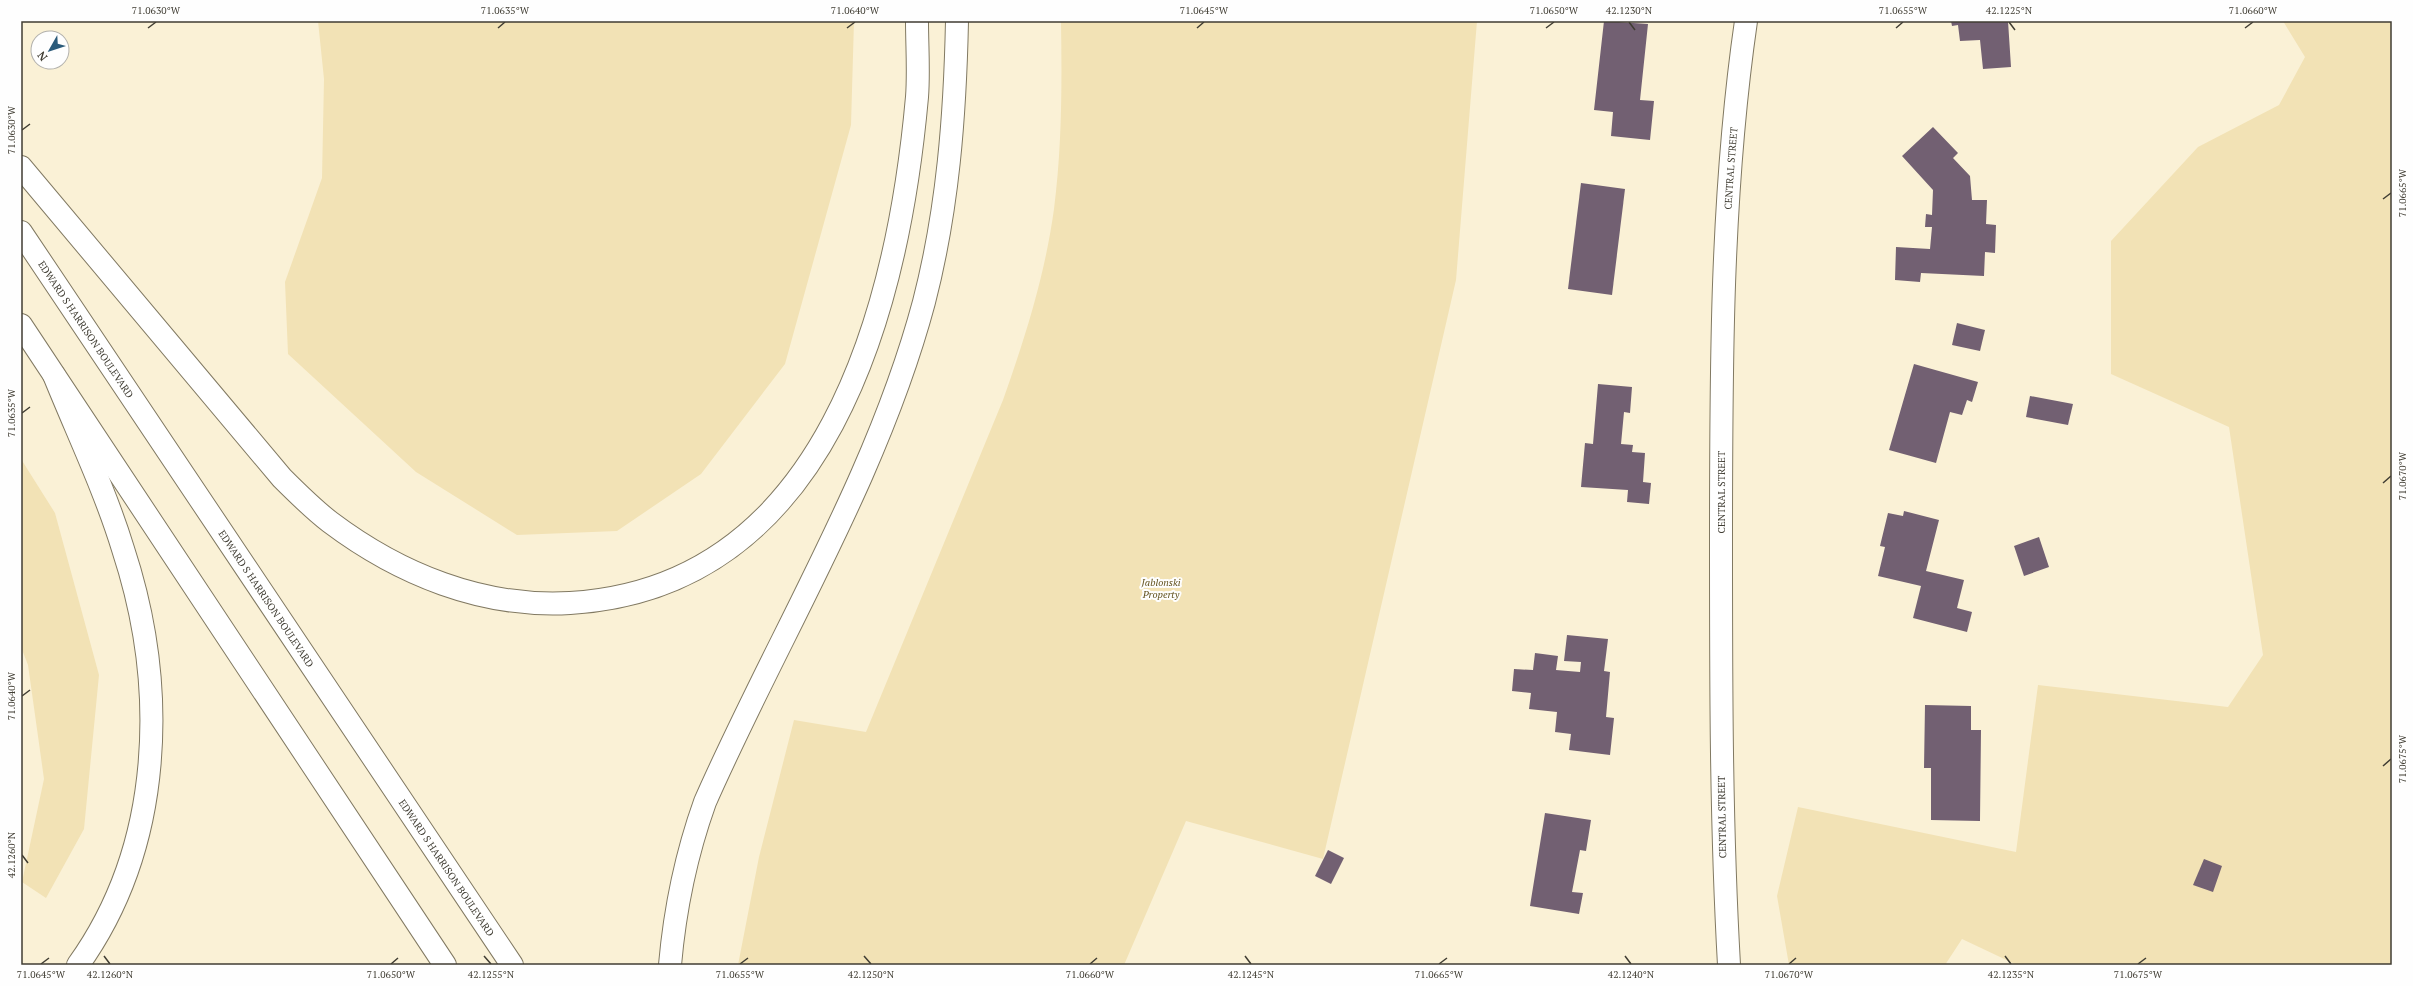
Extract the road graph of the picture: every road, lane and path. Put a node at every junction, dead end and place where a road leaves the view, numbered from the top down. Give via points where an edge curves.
1 (917, 21) edge
2 (957, 21) edge
3 (1746, 21) edge
4 (21, 167) edge
5 (21, 232) edge
6 (21, 325) edge
7 (54, 375) junction
8 (78, 965) edge
9 (445, 965) edge
10 (512, 965) edge
11 (670, 965) edge
12 (1729, 965) edge

1 - 4 main road via 917,95 901,215 890,266 874,325 858,370 840,413 821,448 798,481 768,514 734,544 697,569 661,585 624,596 589,602 541,604 500,600 446,585 406,569 364,545 328,520 277,473
2 - 11 main road via 952,147 945,202 924,301 914,334 855,489 705,802 681,882
3 - 12 main road, CENTRAL STREET via 1737,84 1721,356 1721,763
5 - 10 main road, EDWARD S HARRISON BOULEVARD
6 - 7 main road
7 - 8 main road via 123,548 136,590 146,644 152,701 151,757 142,819 127,872 92,945
7 - 9 main road

